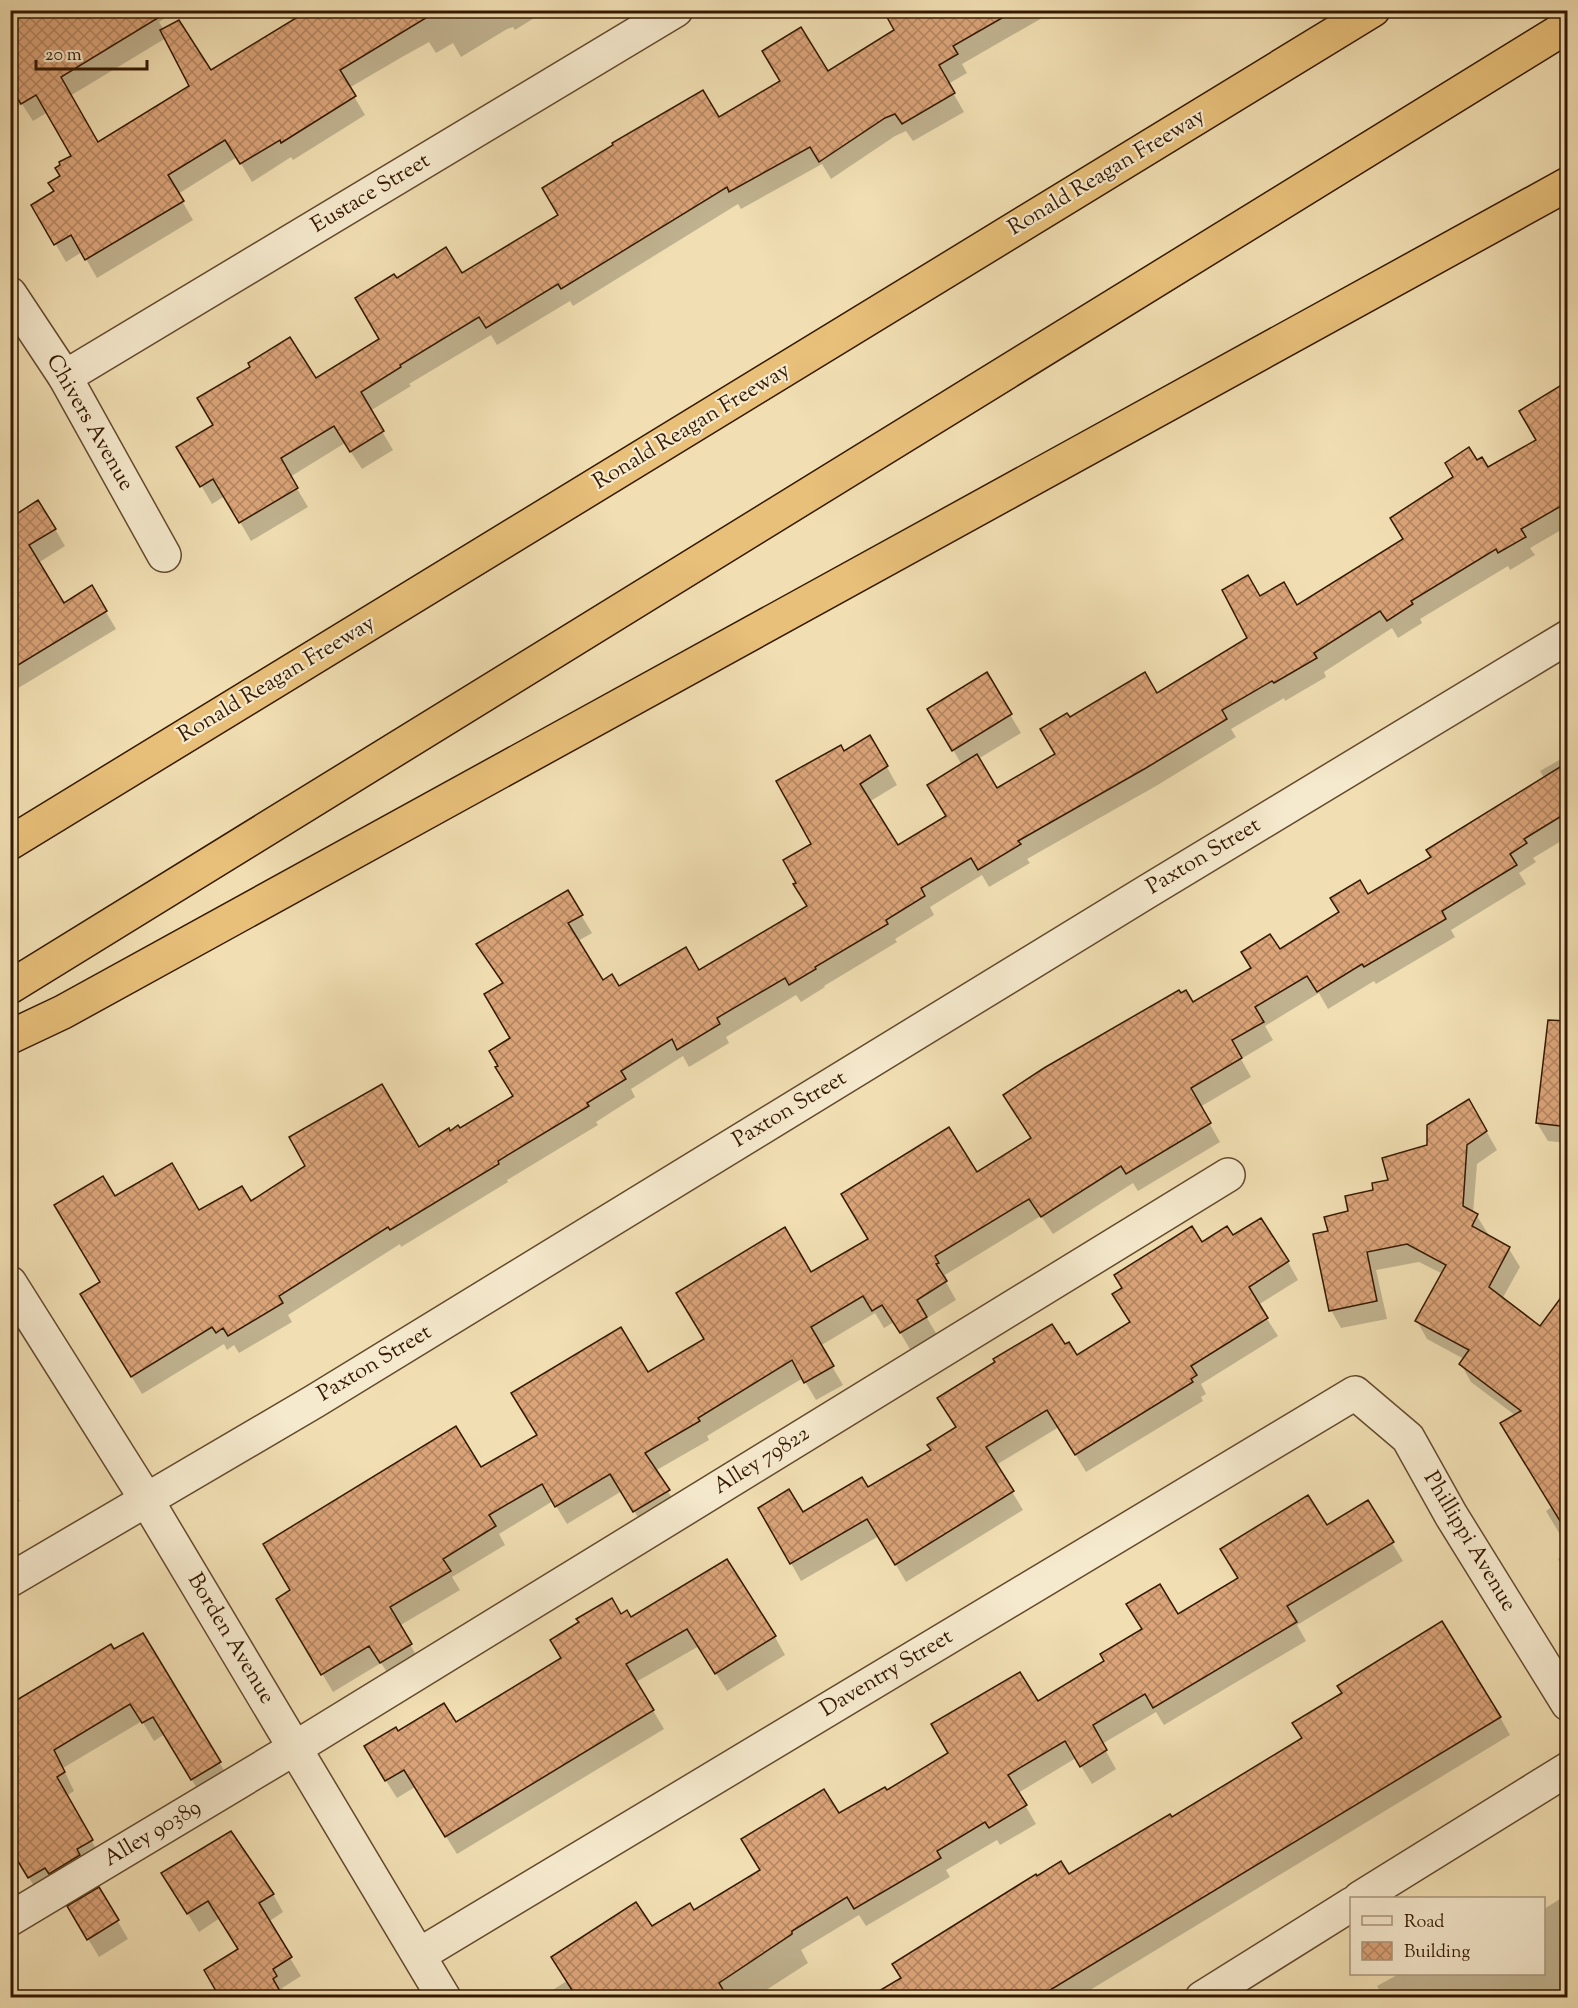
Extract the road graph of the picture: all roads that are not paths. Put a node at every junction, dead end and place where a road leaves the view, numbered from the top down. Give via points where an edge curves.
1 (676, 10) edge
2 (1373, 10) edge
3 (1568, 26) edge
4 (1568, 184) edge
5 (10, 294) edge
6 (65, 377) junction
7 (164, 555) dead end
8 (1568, 638) edge
9 (10, 843) edge
10 (10, 987) edge
11 (10, 1037) edge
12 (1228, 1175) dead end
13 (10, 1282) edge
14 (1355, 1393) joint
15 (146, 1499) junction
16 (10, 1580) edge
17 (1568, 1704) edge
18 (295, 1748) junction
19 (1568, 1769) edge
20 (1363, 1897) edge
21 (1350, 1905) edge
22 (10, 1919) edge
23 (419, 1955) junction
24 (444, 1998) edge
25 (1202, 1998) edge

1 - 6 street, Eustace Street
2 - 9 highway, Ronald Reagan Freeway
3 - 10 highway
4 - 11 highway via 63,1012
5 - 6 street, Chivers Avenue
6 - 7 street, Chivers Avenue
8 - 15 street, Paxton Street via 315,1401
12 - 18 street, Alley 79822
13 - 15 street, Borden Avenue
14 - 17 street, Phillippi Avenue via 1408,1438
14 - 23 street, Daventry Street
15 - 16 street, Paxton Street
15 - 18 street, Borden Avenue
18 - 22 street, Alley 90389
18 - 23 street, Borden Avenue
19 - 20 street
21 - 25 street
23 - 24 street, Borden Avenue

